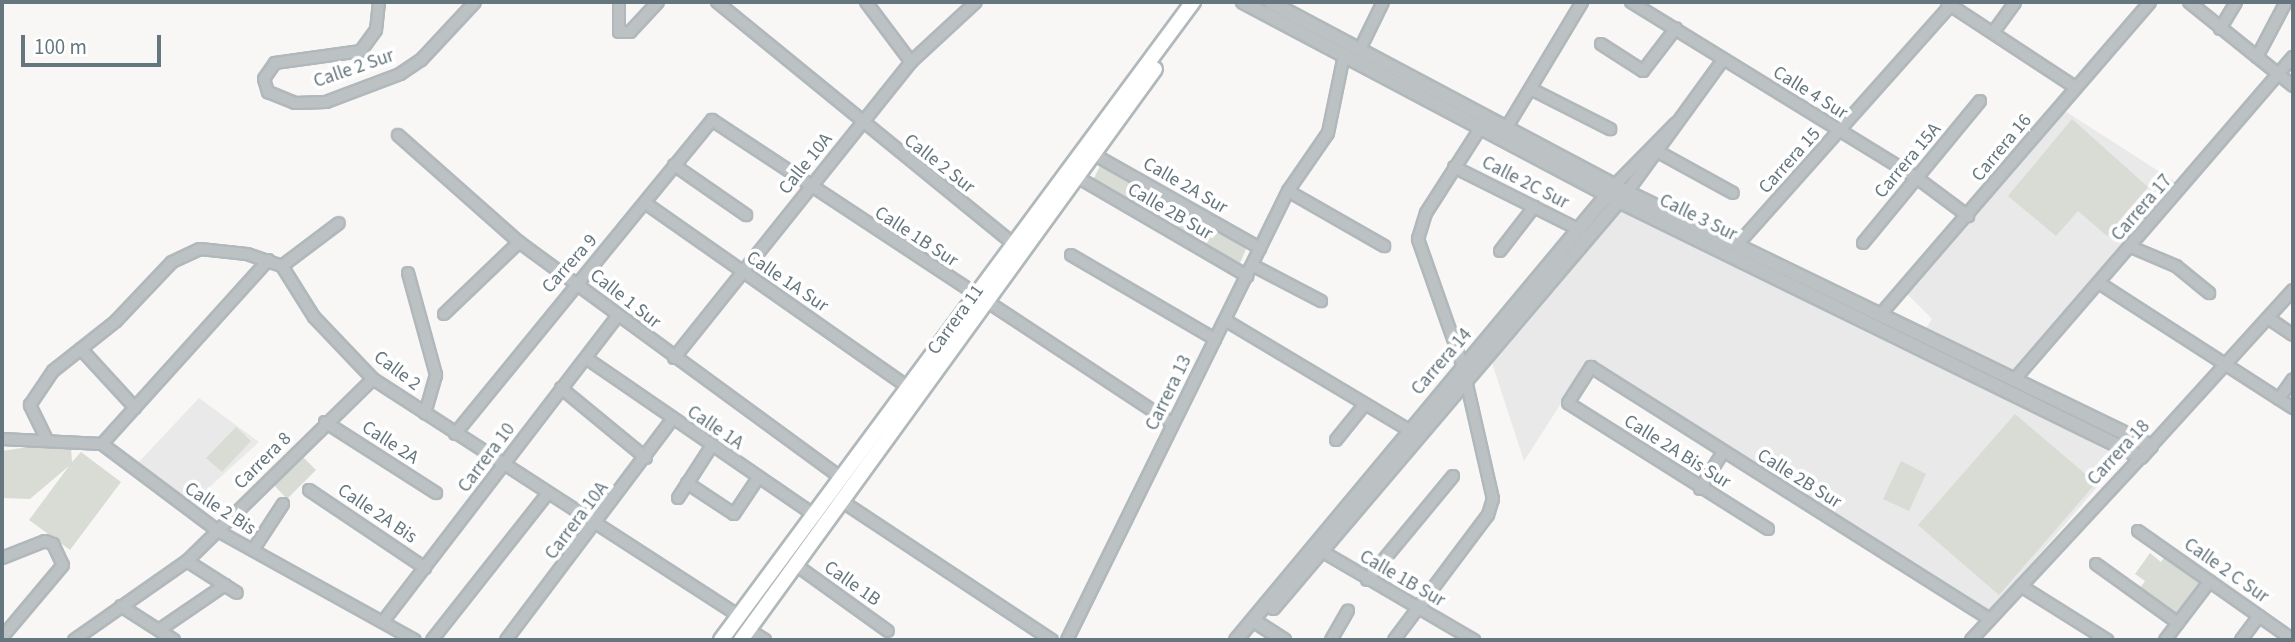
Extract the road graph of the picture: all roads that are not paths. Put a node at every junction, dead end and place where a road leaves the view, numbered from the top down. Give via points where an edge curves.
1 (379, 2) edge
2 (475, 2) edge
3 (619, 2) edge
4 (658, 2) edge
5 (717, 2) edge
6 (866, 2) edge
7 (976, 2) edge
8 (1193, 2) edge
9 (1203, 2) edge
10 (1243, 2) edge
11 (1270, 2) edge
12 (1383, 2) edge
13 (1583, 2) edge
14 (1632, 2) edge
15 (2015, 2) edge
16 (2150, 2) edge
17 (2189, 2) edge
18 (2236, 2) edge
19 (2286, 2) edge
20 (1948, 4) edge
21 (1676, 28) junction
22 (2220, 29) junction
23 (1995, 30) junction
24 (1601, 44) dead end
25 (1360, 49) junction
26 (1344, 55) junction
27 (2257, 57) junction
28 (2293, 57) edge
29 (1723, 60) junction
30 (911, 62) junction
31 (2281, 76) junction
32 (2293, 86) edge
33 (2075, 87) junction
34 (1531, 89) junction
35 (1980, 101) dead end
36 (712, 120) joint
37 (860, 125) junction
38 (1481, 127) junction
39 (1507, 128) junction
40 (1610, 129) dead end
41 (1840, 132) junction
42 (398, 135) dead end
43 (1654, 150) junction
44 (1093, 154) junction
45 (674, 165) junction
46 (1454, 167) junction
47 (1072, 174) junction
48 (1917, 178) junction
49 (809, 188) junction
50 (1288, 191) junction
51 (1618, 193) junction
52 (1733, 193) dead end
53 (648, 205) junction
54 (1534, 207) junction
55 (746, 215) dead end
56 (1968, 216) junction
57 (339, 223) dead end
58 (1580, 230) junction
59 (519, 242) junction
60 (1012, 243) junction
61 (1863, 243) dead end
62 (1737, 245) junction
63 (1384, 246) dead end
64 (2131, 247) junction
65 (1260, 248) junction
66 (1500, 251) dead end
67 (1071, 255) dead end
68 (268, 260) junction
69 (1252, 265) junction
70 (282, 266) junction
71 (408, 273) dead end
72 (740, 274) junction
73 (1247, 276) junction
74 (574, 282) junction
75 (2099, 283) junction
76 (2293, 290) edge
77 (2209, 293) dead end
78 (974, 295) junction
79 (1321, 301) dead end
80 (988, 304) junction
81 (444, 314) dead end
82 (1880, 315) junction
83 (617, 317) junction
84 (2268, 318) junction
85 (1224, 320) junction
86 (1905, 334) junction
87 (2293, 335) edge
88 (1215, 339) junction
89 (81, 349) junction
90 (586, 358) junction
91 (674, 358) junction
92 (2227, 364) junction
93 (1463, 367) junction
94 (1591, 367) joint
95 (373, 379) junction
96 (2293, 379) edge
97 (1467, 380) junction
98 (2014, 380) junction
99 (908, 387) junction
100 (561, 388) junction
101 (2280, 399) junction
102 (1365, 404) junction
103 (135, 408) junction
104 (2293, 408) edge
105 (425, 413) junction
106 (672, 420) junction
107 (325, 422) junction
108 (1173, 424) junction
109 (455, 433) junction
110 (1414, 433) junction
111 (46, 438) junction
112 (2, 439) edge
113 (1336, 440) dead end
114 (103, 444) junction
115 (711, 446) junction
116 (2151, 446) junction
117 (1723, 452) junction
118 (2141, 457) junction
119 (646, 458) junction
120 (504, 465) junction
121 (1453, 476) dead end
122 (758, 478) junction
123 (842, 478) junction
124 (687, 483) junction
125 (1700, 489) junction
126 (309, 490) dead end
127 (436, 493) dead end
128 (548, 494) junction
129 (678, 498) dead end
130 (836, 498) junction
131 (283, 504) dead end
132 (820, 520) junction
133 (596, 526) junction
134 (1768, 529) dead end
135 (218, 531) junction
136 (2138, 531) dead end
137 (1317, 549) junction
138 (253, 550) junction
139 (2, 558) edge
140 (187, 561) junction
141 (2096, 564) dead end
142 (796, 565) junction
143 (425, 568) junction
144 (1367, 580) junction
145 (2210, 582) junction
146 (225, 585) junction
147 (2021, 586) junction
148 (237, 593) dead end
149 (121, 606) junction
150 (1416, 608) junction
151 (1348, 611) dead end
152 (739, 616) junction
153 (2259, 616) junction
154 (385, 619) junction
155 (1990, 619) junction
156 (2178, 623) junction
157 (1259, 624) junction
158 (159, 630) junction
159 (888, 631) dead end
160 (3, 634) edge
161 (745, 635) edge
162 (14, 640) edge
163 (74, 640) edge
164 (174, 640) edge
165 (415, 640) edge
166 (432, 640) edge
167 (506, 640) edge
168 (720, 640) edge
169 (765, 640) edge
170 (1052, 640) edge
171 (1067, 640) edge
172 (1236, 640) edge
173 (1246, 640) edge
174 (1284, 640) edge
175 (1331, 640) edge
176 (1394, 640) edge
177 (1474, 640) edge
178 (1971, 640) edge
179 (2107, 640) edge
180 (2165, 640) edge
181 (2241, 640) edge
182 (2293, 640) edge

1 - 2 street, Calle 2 Sur via 376,30 361,51 275,63 264,79 268,92 295,103 326,102 400,74 421,60
3 - 4 street via 620,32 630,32
5 - 37 street, Calle 2 Sur
6 - 30 street
7 - 30 street, Calle 10A
8 - 47 main road, Carrera 11
9 - 44 main road, Carrera 11
10 - 26 street, Calle 3 Sur
11 - 25 street, Calle 3 Sur
12 - 25 street
13 - 34 street
14 - 21 street, Calle 4 Sur
15 - 23 street
16 - 33 street, Carrera 16
17 - 22 street
18 - 22 street
19 - 27 street
20 - 23 street
20 - 41 street, Carrera 15
21 - 24 street via 1643,71
21 - 29 street, Calle 4 Sur
22 - 27 street
23 - 33 street
25 - 39 street, Calle 3 Sur
26 - 38 street, Calle 3 Sur
26 - 50 street, Carrera 13 via 1328,133
27 - 31 street
28 - 31 street, Carrera 17
29 - 41 street, Calle 4 Sur
29 - 43 street, Carrera 14
30 - 37 street, Calle 10A
31 - 32 street
31 - 64 street, Carrera 17
33 - 56 street, Carrera 16
34 - 39 street
34 - 40 street
35 - 48 street, Carrera 15A
36 - 45 street, Carrera 9
36 - 49 street, Calle 1B Sur
37 - 49 street, Calle 10A
37 - 60 street, Calle 2 Sur
38 - 46 street
38 - 51 street, Calle 3 Sur
39 - 51 street, Calle 3 Sur
41 - 48 street, Calle 4 Sur
41 - 62 street, Carrera 15
42 - 59 street, Calle 1 Sur
43 - 51 street, Carrera 14
43 - 52 street
44 - 47 main road, Carrera 11
44 - 65 street, Calle 2A Sur
45 - 53 street, Carrera 9
45 - 55 street
46 - 54 street, Calle 2C Sur
46 - 93 street via 1418,239
47 - 60 main road, Carrera 11
47 - 73 street, Calle 2B Sur
47 - 80 main road, Carrera 11
48 - 56 street, Calle 4 Sur
48 - 61 street, Carrera 15A
49 - 72 street, Calle 10A
49 - 78 street, Calle 1B Sur
50 - 63 street
50 - 65 street, Carrera 13
51 - 58 street, Carrera 14
51 - 62 street, Calle 3 Sur
51 - 86 street, Calle 3 Sur
51 - 97 street, Carrera 14
53 - 72 street, Calle 1A Sur
53 - 74 street, Carrera 9
54 - 58 street, Calle 2C Sur
54 - 66 street
56 - 82 street, Carrera 16
57 - 70 street
58 - 93 street, Carrera 14
59 - 74 street, Calle 1 Sur
59 - 81 street
60 - 78 main road, Carrera 11
62 - 82 street, Calle 3 Sur
64 - 75 street, Carrera 17
64 - 77 street via 2176,266
65 - 69 street, Carrera 13
67 - 88 street
68 - 70 street
68 - 89 street via 200,249 173,262
68 - 103 street
69 - 73 street, Carrera 13
69 - 79 street
70 - 95 street, Calle 2 via 314,317
71 - 105 street via 436,376
72 - 91 street, Calle 10A
72 - 99 street, Calle 1A Sur
73 - 85 street, Carrera 13
74 - 83 street, Calle 1 Sur
74 - 109 street, Carrera 9
75 - 92 street
75 - 98 street, Carrera 17
76 - 84 street, Carrera 18
78 - 80 street, Calle 1B Sur
78 - 99 main road, Carrera 11
80 - 108 street, Calle 1B Sur
80 - 130 main road, Carrera 11
82 - 86 street, Calle 3 Sur
83 - 90 street, Carrera 10
83 - 91 street, Calle 1 Sur
84 - 87 street
84 - 92 street, Carrera 18
85 - 88 street, Carrera 13
85 - 102 street
86 - 98 street, Calle 3 Sur
86 - 118 street, Calle 3 Sur
88 - 108 street, Carrera 13
89 - 103 street
89 - 111 street via 53,371 30,405
90 - 100 street, Carrera 10
90 - 106 street, Calle 1A
91 - 123 street, Calle 1 Sur
92 - 101 street
92 - 116 street, Carrera 18
93 - 97 street
93 - 110 street, Carrera 14
94 - 117 street, Calle 2B Sur
94 - 125 street, Calle 2A Bis Sur via 1568,403
95 - 105 street, Calle 2
95 - 107 street, Carrera 8
96 - 101 street
97 - 110 street, Carrera 14
97 - 150 street via 1493,499 1488,515
98 - 116 street, Calle 3 Sur
99 - 123 main road, Carrera 11
100 - 119 street
100 - 120 street, Carrera 10
101 - 104 street
102 - 110 street
102 - 113 street
103 - 114 street
105 - 109 street, Calle 2
106 - 115 street, Calle 1A
106 - 119 street, Carrera 10A
107 - 127 street, Calle 2A
107 - 135 street, Carrera 8
108 - 171 street, Carrera 13
109 - 120 street, Calle 2
110 - 137 street, Carrera 14
111 - 112 street
111 - 114 street
114 - 135 street, Calle 2 Bis
115 - 122 street, Calle 1A
115 - 124 street
116 - 118 street, Carrera 18
117 - 125 street
117 - 155 street, Calle 2B Sur
118 - 147 street, Carrera 18
119 - 133 street, Carrera 10A
120 - 128 street, Calle 2
120 - 143 street, Carrera 10
121 - 144 street
122 - 124 street via 734,514
122 - 132 street, Calle 1A
123 - 130 main road, Carrera 11
124 - 129 street
125 - 134 street, Calle 2A Bis Sur
126 - 143 street, Calle 2A Bis
128 - 133 street, Calle 2
128 - 166 street
130 - 132 main road, Carrera 11
130 - 170 street
131 - 138 street
132 - 142 main road, Carrera 11
132 - 152 main road, Carrera 11
133 - 152 street, Calle 2
133 - 167 street, Carrera 10A
135 - 138 street, Calle 2 Bis
135 - 140 street, Carrera 8
136 - 145 street, Calle 2 C Sur
137 - 144 street, Calle 1B Sur
137 - 157 street, Carrera 14
137 - 172 street, Carrera 14
138 - 154 street, Calle 2 Bis
139 - 160 street via 45,541 53,544 63,565
140 - 146 street
140 - 149 street, Carrera 8
141 - 156 street
142 - 159 street, Calle 1B
142 - 161 main road, Carrera 11
143 - 154 street, Carrera 10
144 - 150 street, Calle 1B Sur
145 - 153 street, Calle 2 C Sur
145 - 156 street
146 - 148 street
146 - 158 street
147 - 155 street, Carrera 18
147 - 179 street
149 - 158 street
149 - 163 street, Carrera 8
150 - 176 street
150 - 177 street, Calle 1B Sur
151 - 175 street
152 - 168 main road, Carrera 11
153 - 181 street
153 - 182 street, Calle 2 C Sur
154 - 165 street, Calle 2 Bis
155 - 178 street, Carrera 18
156 - 180 street
157 - 173 street, Carrera 14
157 - 174 street
158 - 164 street
160 - 162 street
161 - 169 street

